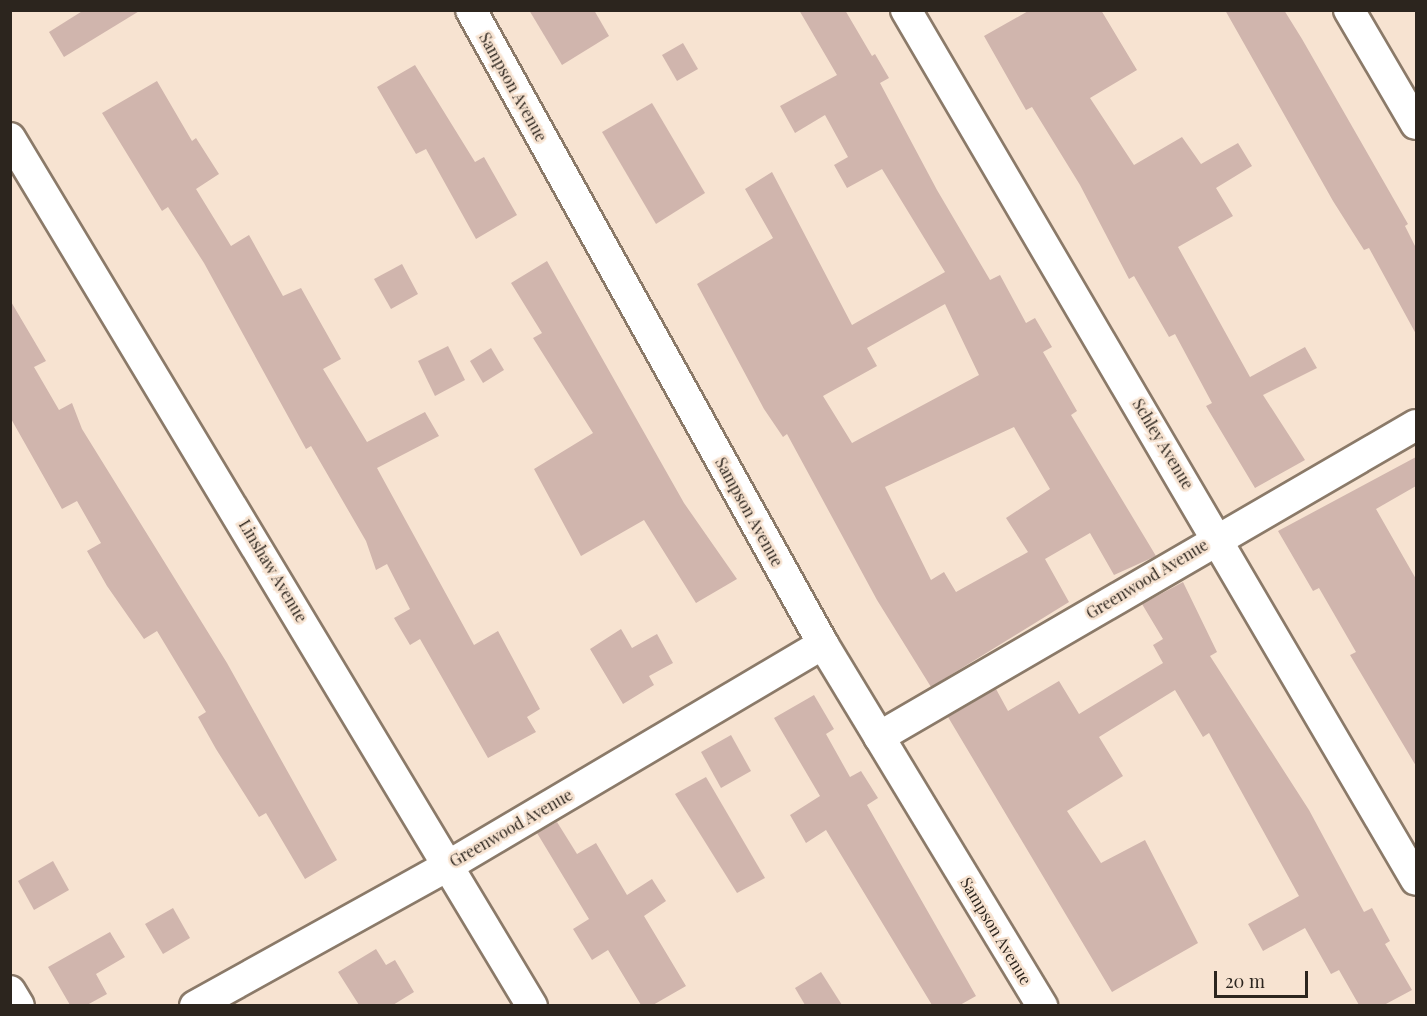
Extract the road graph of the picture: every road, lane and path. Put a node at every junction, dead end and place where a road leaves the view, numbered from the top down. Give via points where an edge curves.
1 (471, 10) edge
2 (906, 10) edge
3 (1349, 10) edge
4 (1416, 124) edge
5 (10, 138) edge
6 (1416, 426) edge
7 (1218, 537) junction
8 (823, 644) junction
9 (879, 737) junction
10 (451, 864) junction
11 (1416, 880) edge
12 (10, 991) edge
13 (19, 1005) edge
14 (195, 1005) edge
15 (532, 1005) edge
16 (1042, 1005) edge

1 - 8 street, Sampson Avenue
2 - 7 street, Schley Avenue
3 - 4 street
5 - 10 street, Linshaw Avenue
6 - 7 street, Greenwood Avenue
7 - 9 street, Greenwood Avenue
7 - 11 street, Schley Avenue
8 - 9 street, Sampson Avenue
8 - 10 street, Greenwood Avenue
9 - 16 street, Sampson Avenue
10 - 14 street, Greenwood Avenue
10 - 15 street, Linshaw Avenue
12 - 13 street

